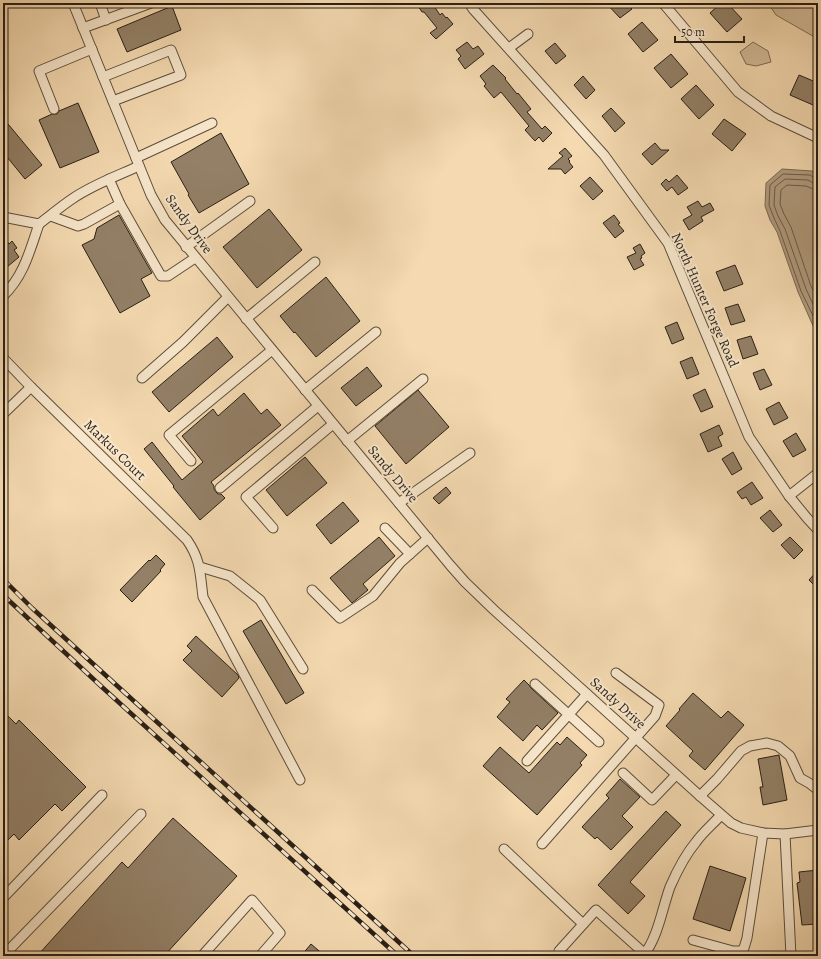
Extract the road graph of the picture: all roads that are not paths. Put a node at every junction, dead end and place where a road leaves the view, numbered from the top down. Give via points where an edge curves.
1 (73, 3) edge
2 (100, 3) edge
3 (152, 3) edge
4 (469, 3) edge
5 (663, 3) edge
6 (106, 20) junction
7 (83, 28) junction
8 (528, 34) dead end
9 (508, 48) junction
10 (92, 49) junction
11 (103, 77) junction
12 (113, 101) junction
13 (54, 109) dead end
14 (212, 123) dead end
15 (818, 138) edge
16 (138, 162) junction
17 (109, 179) junction
18 (250, 201) dead end
19 (120, 204) junction
20 (51, 216) junction
21 (3, 217) edge
22 (39, 224) junction
23 (186, 246) junction
24 (195, 258) junction
25 (315, 262) dead end
26 (3, 296) edge
27 (228, 297) junction
28 (246, 319) junction
29 (376, 332) dead end
30 (272, 350) junction
31 (3, 358) edge
32 (142, 378) dead end
33 (423, 379) dead end
34 (31, 388) junction
35 (305, 390) junction
36 (318, 406) junction
37 (5, 409) edge
38 (333, 424) junction
39 (347, 441) junction
40 (470, 453) dead end
41 (191, 461) dead end
42 (818, 474) edge
43 (220, 488) dead end
44 (790, 496) junction
45 (399, 504) junction
46 (273, 528) dead end
47 (385, 528) dead end
48 (818, 530) edge
49 (428, 538) junction
50 (410, 554) junction
51 (200, 567) junction
52 (312, 590) dead end
53 (303, 669) dead end
54 (616, 673) dead end
55 (535, 684) dead end
56 (587, 694) junction
57 (569, 714) junction
58 (636, 738) junction
59 (599, 742) dead end
60 (527, 761) dead end
61 (623, 773) dead end
62 (676, 774) junction
63 (300, 780) dead end
64 (818, 790) edge
65 (102, 795) dead end
66 (700, 796) junction
67 (141, 814) dead end
68 (721, 815) junction
69 (818, 830) edge
70 (763, 833) junction
71 (785, 834) junction
72 (542, 844) dead end
73 (504, 849) dead end
74 (3, 898) edge
75 (583, 924) junction
76 (693, 940) dead end
77 (644, 955) edge
78 (3, 956) edge
79 (202, 956) edge
80 (260, 956) edge
81 (564, 956) edge
82 (791, 956) edge

1 - 7 street, Sandy Drive
2 - 6 street
3 - 6 street
4 - 9 street, North Hunter Forge Road
5 - 15 street via 738,92 771,116
6 - 7 street
7 - 10 street, Sandy Drive
8 - 9 street
9 - 44 street, North Hunter Forge Road via 604,155 668,243 749,437
10 - 11 street, Sandy Drive
10 - 13 street via 39,71
11 - 12 street, Sandy Drive
11 - 12 street via 171,50 181,75
12 - 16 street, Sandy Drive
14 - 16 street
16 - 17 street
16 - 23 street, Sandy Drive via 157,207
17 - 19 street
17 - 20 street via 89,189
18 - 23 street
19 - 20 street via 78,226
19 - 24 street via 161,276 168,276
20 - 22 street
21 - 22 street
22 - 26 street via 24,266
23 - 24 street, Sandy Drive
24 - 27 street, Sandy Drive
25 - 28 street
27 - 28 street, Sandy Drive
27 - 32 street
28 - 30 street, Sandy Drive
29 - 35 street
30 - 35 street, Sandy Drive
30 - 41 street via 169,435
31 - 34 street, Markus Court
33 - 39 street
34 - 37 street
34 - 51 street, Markus Court via 188,540
35 - 36 street, Sandy Drive
36 - 38 street, Sandy Drive
36 - 43 street
38 - 39 street, Sandy Drive
38 - 46 street via 246,497
39 - 45 street, Sandy Drive
40 - 45 street
42 - 44 street
44 - 48 street, North Hunter Forge Road
45 - 49 street, Sandy Drive
47 - 50 street
49 - 50 street
49 - 56 street, Sandy Drive via 478,595
50 - 52 street via 373,596 340,618
51 - 53 street via 230,576 260,600
51 - 63 street, Markus Court via 203,597
54 - 58 street via 659,705 655,716
55 - 57 street
56 - 57 street
56 - 58 street, Sandy Drive
57 - 59 street
57 - 60 street
58 - 62 street, Sandy Drive
58 - 72 street
61 - 62 street via 652,800
62 - 66 street, Sandy Drive
64 - 66 street via 800,778 790,756 778,746 767,743 750,746 741,751
65 - 74 street
66 - 68 street, Sandy Drive
67 - 78 street
68 - 70 street, Sandy Drive via 741,828
68 - 77 street via 696,841 677,871 654,937
69 - 71 street, Sandy Drive
70 - 71 street, Sandy Drive
70 - 76 street via 744,948 741,951 733,951
71 - 82 street
73 - 75 street
75 - 77 street via 596,910
75 - 81 street via 559,952
79 - 80 street via 252,900 280,933

